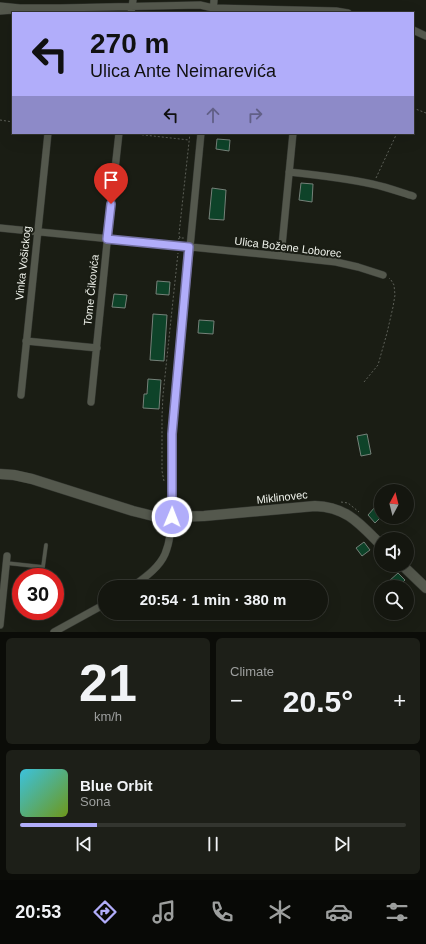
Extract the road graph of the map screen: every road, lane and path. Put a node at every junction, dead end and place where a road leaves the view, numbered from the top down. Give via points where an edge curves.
1 (0, 6) edge
2 (132, 6) edge
3 (60, 7) edge
4 (213, 7) edge
5 (20, 8) junction
6 (0, 11) edge
7 (304, 12) edge
8 (342, 12) edge
9 (414, 30) edge
10 (426, 36) edge
11 (414, 108) edge
12 (426, 113) edge
13 (0, 120) edge
14 (12, 122) edge
15 (48, 134) edge
16 (120, 134) edge
17 (130, 134) edge
18 (190, 134) edge
19 (201, 134) edge
20 (293, 134) edge
21 (396, 134) edge
22 (189, 140) junction
23 (290, 172) junction
24 (373, 184) junction
25 (413, 196) dead end
26 (0, 228) edge
27 (37, 232) junction
28 (107, 239) junction
29 (179, 246) junction
30 (189, 247) junction
31 (281, 256) junction
32 (383, 275) joint
33 (26, 341) junction
34 (96, 348) junction
35 (364, 382) dead end
36 (21, 395) dead end
37 (91, 402) dead end
38 (0, 474) edge
39 (164, 482) dead end
40 (341, 502) dead end
41 (362, 515) dead end
42 (172, 517) junction
43 (374, 538) edge
44 (46, 545) dead end
45 (6, 560) joint
46 (409, 572) edge
47 (141, 580) edge
48 (426, 588) edge
49 (98, 608) edge
50 (0, 625) edge
51 (54, 632) edge

1 - 5 street
2 - 3 street
2 - 4 street
3 - 5 street
4 - 7 street
5 - 6 street
7 - 8 street
9 - 10 street
11 - 12 path
13 - 14 path
15 - 27 street, Vinka Vošickog
16 - 28 street, Tome Čikovića
17 - 22 path
18 - 22 path
19 - 30 street
20 - 23 street
21 - 24 path
22 - 29 path
23 - 24 street
23 - 31 street
24 - 25 street
26 - 27 street, Ulica Božene Loborec
27 - 28 street, Ulica Božene Loborec
27 - 33 street, Vinka Vošickog
28 - 29 street, Ulica Božene Loborec
28 - 34 street, Tome Čikovića
29 - 30 street, Ulica Božene Loborec
29 - 39 path via 163,395
30 - 31 street, Ulica Božene Loborec
30 - 42 street via 172,434
31 - 32 street, Ulica Božene Loborec via 336,262
32 - 35 path via 394,285 393,307 378,365
33 - 34 street
33 - 36 street, Vinka Vošickog
34 - 37 street, Tome Čikovića
38 - 42 main road, Miklinovec via 32,479 153,516
40 - 41 path via 348,503
42 - 43 main road, Miklinovec via 324,506 354,518
42 - 47 street via 165,555
44 - 45 lane via 43,567
45 - 50 street
46 - 48 main road
49 - 51 street

